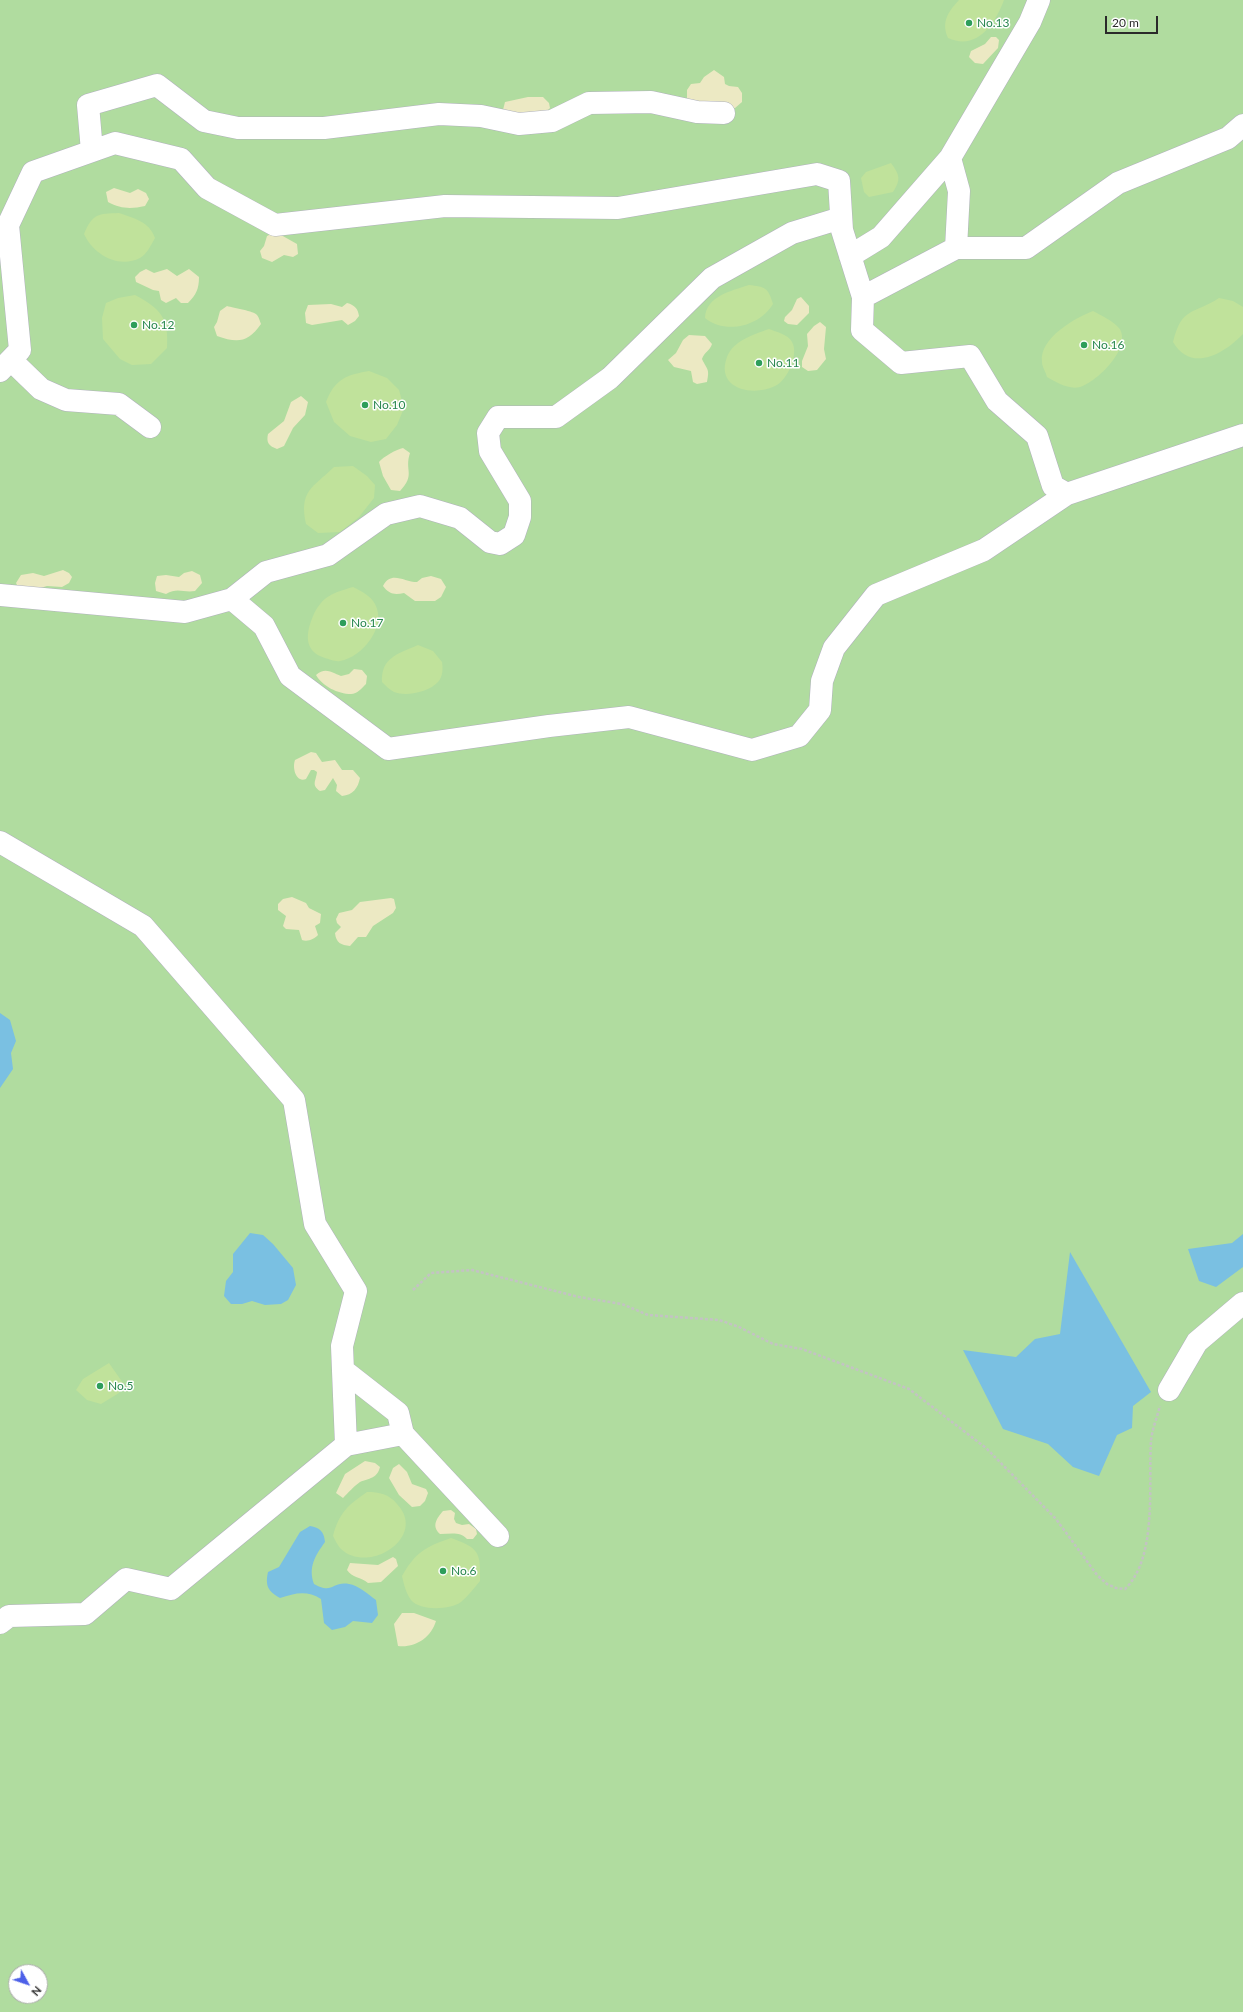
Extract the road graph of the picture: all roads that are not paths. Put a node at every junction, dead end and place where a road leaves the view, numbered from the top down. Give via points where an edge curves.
1 (1039, 0) edge
2 (724, 113) dead end
3 (1243, 125) edge
4 (92, 151) junction
5 (950, 158) junction
6 (841, 218) junction
7 (956, 248) junction
8 (850, 256) junction
9 (863, 298) junction
10 (6, 365) edge
11 (150, 427) dead end
12 (1243, 435) edge
13 (1067, 494) junction
14 (0, 595) edge
15 (232, 599) junction
16 (0, 842) edge
17 (1243, 1303) edge
18 (343, 1370) junction
19 (1169, 1390) road end
20 (403, 1434) junction
21 (346, 1445) junction
22 (498, 1536) dead end
23 (0, 1623) edge

1 - 5 street via 1030,22
2 - 4 street via 697,112 651,102 588,103 552,121 519,124 481,116 439,114 324,128 238,128 204,121 157,85 88,105
3 - 7 street via 1228,138 1118,183 1026,248
4 - 6 street via 115,143 181,159 207,188 275,225 445,206 618,208 817,174 840,181
4 - 10 street via 33,172 8,224 20,350
5 - 7 street via 959,191
5 - 8 street via 881,237
6 - 8 street
6 - 15 street via 792,233 712,278 610,378 556,417 498,417 488,432 490,451 520,501 520,517 514,535 500,544 490,542 460,518 420,506 386,514 328,555 266,572
7 - 9 street
8 - 9 street
9 - 13 street via 862,330 901,363 970,356 997,402 1037,436 1053,486
10 - 11 street via 41,389 66,400 119,404
12 - 13 street
13 - 15 street via 984,550 876,595 834,648 822,681 820,710 799,736 752,750 629,717 388,749 290,676 264,626
14 - 15 street via 185,612
16 - 18 street via 143,926 294,1100 315,1224 356,1292 342,1346
17 - 19 street via 1197,1342
18 - 20 street via 398,1413
18 - 21 street
20 - 21 street
20 - 22 street
21 - 23 street via 171,1589 126,1579 85,1614 9,1616

